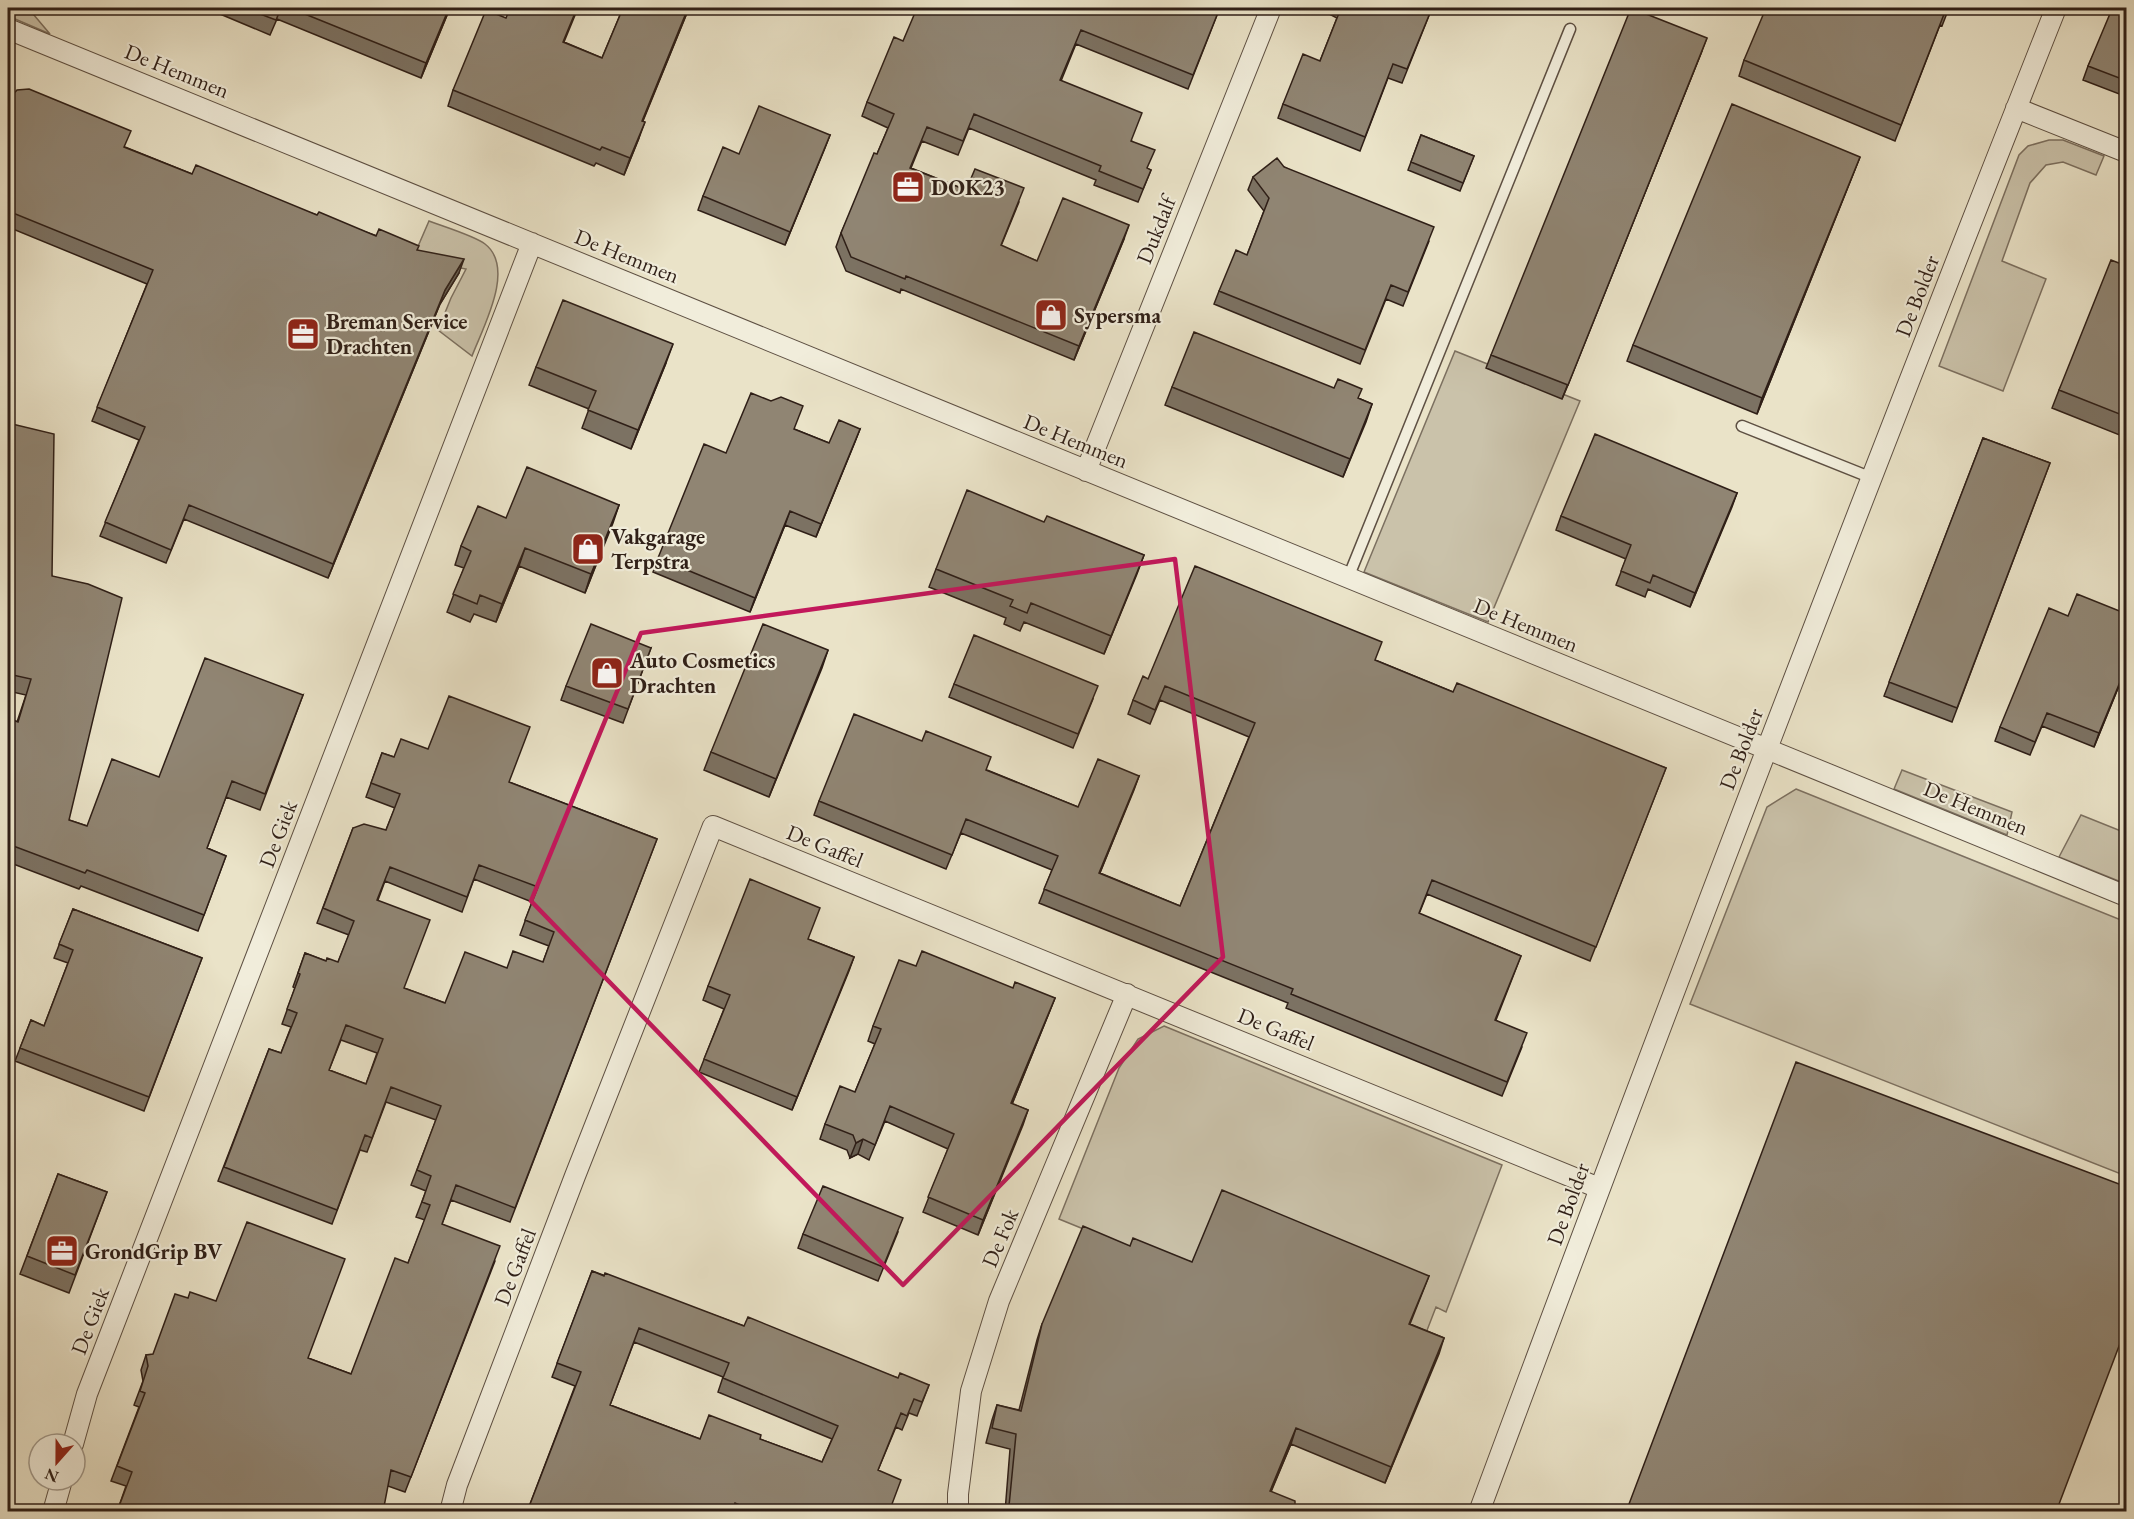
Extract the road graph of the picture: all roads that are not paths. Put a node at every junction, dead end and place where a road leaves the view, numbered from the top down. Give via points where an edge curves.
1 (1271, 8) edge
2 (2056, 8) edge
3 (8, 29) edge
4 (1570, 29) dead end
5 (2016, 108) junction
6 (2127, 152) edge
7 (532, 243) junction
8 (1742, 426) dead end
9 (1086, 471) junction
10 (1872, 478) junction
11 (1348, 578) junction
12 (1767, 749) junction
13 (2127, 896) edge
14 (1127, 994) junction
15 (1599, 1188) junction
16 (76, 1432) edge
17 (59, 1492) edge
18 (53, 1512) edge
19 (450, 1512) edge
20 (958, 1512) edge
21 (1479, 1512) edge

1 - 9 street, Dukdalf
2 - 5 street, De Bolder
3 - 7 street, De Hemmen
4 - 11 lane
5 - 6 street
5 - 10 street, De Bolder
7 - 9 street, De Hemmen
7 - 16 street, De Giek via 87,1394
8 - 10 lane
9 - 11 street, De Hemmen
10 - 12 street, De Bolder
11 - 12 street, De Hemmen
12 - 13 street, De Hemmen
12 - 15 street, De Bolder
14 - 15 street, De Gaffel
14 - 19 street, De Gaffel via 713,826 562,1210
14 - 20 street, De Fok via 999,1301 971,1391
15 - 21 street, De Bolder
17 - 18 street

